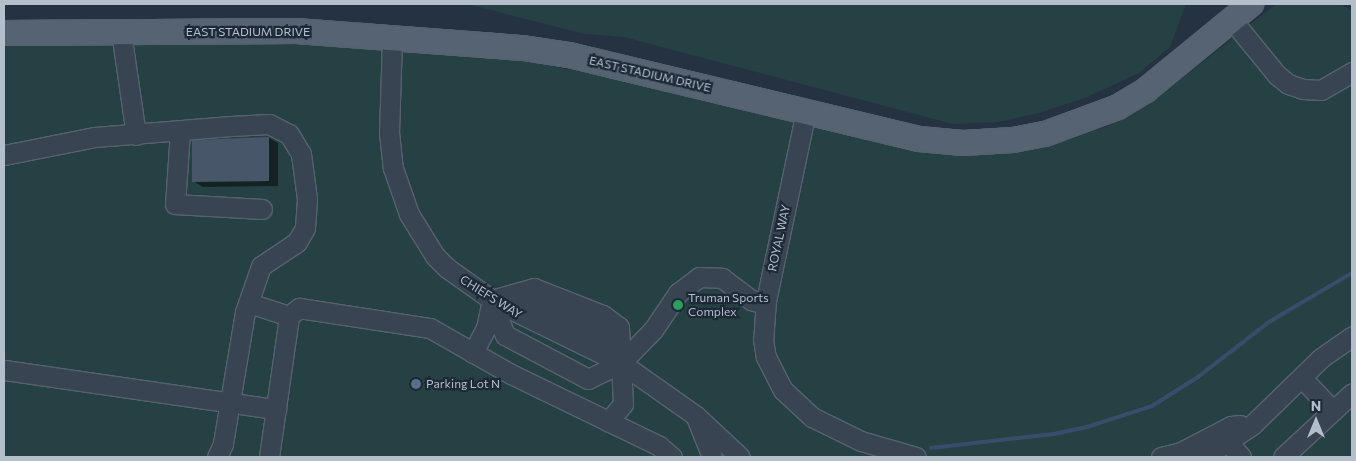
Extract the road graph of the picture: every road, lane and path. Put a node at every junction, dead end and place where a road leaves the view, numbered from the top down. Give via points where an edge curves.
1 (1250, 4) edge
2 (1232, 20) junction
3 (122, 32) junction
4 (4, 33) edge
5 (392, 38) junction
6 (1352, 72) edge
7 (806, 111) junction
8 (180, 132) junction
9 (136, 135) junction
10 (4, 155) edge
11 (262, 209) dead end
12 (492, 300) junction
13 (249, 303) junction
14 (765, 304) junction
15 (289, 316) junction
16 (1352, 336) edge
17 (473, 353) junction
18 (621, 363) junction
19 (4, 370) edge
20 (1302, 378) junction
21 (1352, 393) edge
22 (231, 402) junction
23 (276, 409) junction
24 (1333, 411) junction
25 (696, 416) junction
26 (608, 422) junction
27 (1252, 425) junction
28 (1228, 442) junction
29 (216, 457) edge
30 (269, 457) edge
31 (672, 457) edge
32 (712, 457) edge
33 (740, 457) edge
34 (916, 457) edge
35 (1161, 457) edge
36 (1204, 457) edge
37 (1241, 457) edge
38 (1283, 457) edge

1 - 2 main road, EAST STADIUM DRIVE
2 - 6 street via 1276,75 1288,84 1303,90 1321,90
2 - 7 main road, EAST STADIUM DRIVE via 1146,90 1082,122 1046,134 963,143 919,139
3 - 4 main road, EAST STADIUM DRIVE
3 - 5 main road, EAST STADIUM DRIVE via 296,31
3 - 9 street
5 - 7 main road, EAST STADIUM DRIVE via 569,55
5 - 12 street, CHIEFS WAY via 389,132 393,168 409,214 447,268
7 - 14 street, ROYAL WAY
8 - 9 street
8 - 11 street via 175,204
8 - 13 street via 269,124 289,134 301,154 308,199 305,228 297,242 261,266
9 - 10 street via 95,137
12 - 17 street via 486,328
12 - 18 street, CHIEFS WAY
12 - 18 street via 505,334 588,379
12 - 18 street via 534,288 603,315 619,327
13 - 15 street
13 - 22 street
14 - 18 street via 751,300 722,278 699,277 678,292 653,330
14 - 34 street, ROYAL WAY via 763,339 766,357 782,390 798,406 829,427
15 - 17 street via 299,308 417,325 430,328
15 - 23 street
16 - 20 street via 1321,358
17 - 26 street
18 - 25 street, CHIEFS WAY
18 - 26 street via 623,404
19 - 22 street
20 - 24 street
20 - 27 street
21 - 24 street
22 - 23 street
22 - 29 street via 223,444
23 - 30 street
24 - 38 street
25 - 32 street
25 - 33 street, CHIEFS WAY
26 - 31 street via 659,446
27 - 28 street
27 - 35 street via 1231,426 1182,452
28 - 36 street
28 - 37 street

